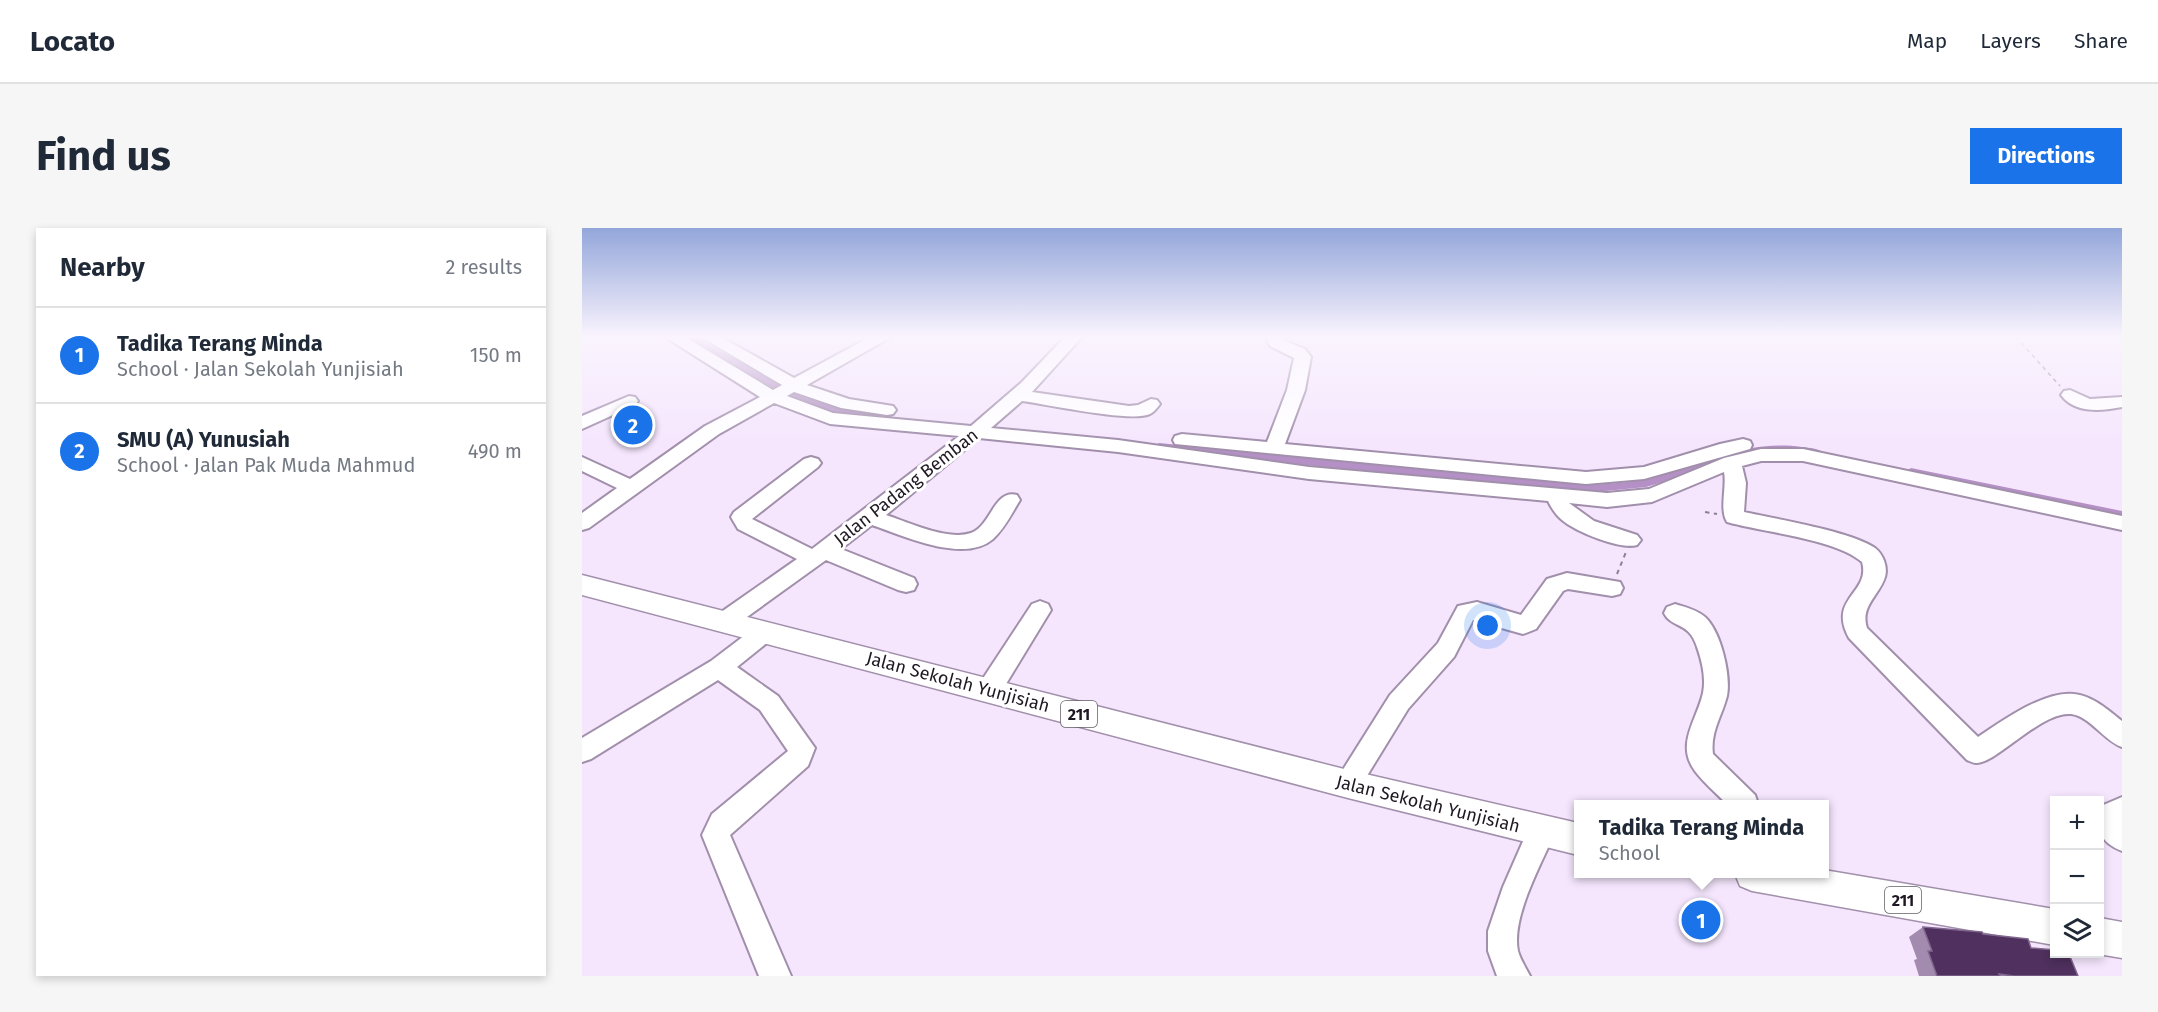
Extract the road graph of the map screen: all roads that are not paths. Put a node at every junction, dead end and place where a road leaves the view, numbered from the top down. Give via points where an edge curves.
1 (745, 372) edge
2 (757, 372) edge
3 (813, 372) edge
4 (1041, 372) edge
5 (1300, 372) edge
6 (784, 391) junction
7 (1019, 395) junction
8 (2070, 395) road end
9 (629, 401) dead end
10 (2122, 402) edge
11 (1151, 404) dead end
12 (582, 423) edge
13 (984, 426) junction
14 (1274, 448) junction
15 (1830, 455) junction
16 (1731, 462) junction
17 (582, 463) edge
18 (811, 463) dead end
19 (1901, 470) junction
20 (632, 488) junction
21 (1556, 497) junction
22 (1010, 500) dead end
23 (2122, 509) edge
24 (870, 517) junction
25 (582, 523) edge
26 (2122, 523) edge
27 (1630, 540) road end
28 (819, 555) junction
29 (906, 584) dead end
30 (582, 585) edge
31 (1612, 588) road end
32 (1040, 610) dead end
33 (1675, 613) dead end
34 (725, 621) junction
35 (765, 632) junction
36 (719, 668) junction
37 (990, 690) junction
38 (2122, 736) edge
39 (582, 751) edge
40 (1348, 784) junction
41 (1741, 800) edge
42 (2122, 810) edge
43 (1541, 832) junction
44 (1574, 838) edge
45 (2122, 838) edge
46 (1794, 878) edge
47 (2050, 926) edge
48 (2104, 937) edge
49 (2122, 940) edge
50 (775, 976) edge
51 (1514, 976) edge

1 - 6 street
2 - 6 street
3 - 6 street
4 - 7 street, Jalan Padang Bemban
5 - 14 street
6 - 13 street
6 - 13 street via 803,410 841,419
6 - 20 street via 712,430
7 - 11 street via 1129,411 1143,410
7 - 13 street, Jalan Padang Bemban
8 - 10 street via 2092,406
9 - 12 street
13 - 14 street
13 - 21 street via 1309,473
13 - 24 street, Jalan Padang Bemban
14 - 15 street via 1586,478 1651,471 1728,447 1758,442 1791,443
15 - 16 street via 1761,455
15 - 19 street
16 - 21 street via 1652,495 1607,500
16 - 38 street via 1736,483 1734,517 1848,545 1868,554 1875,570 1873,582 1853,610 1857,632 1976,752 2042,712 2069,703 2088,710
17 - 20 street
18 - 28 street via 741,517 745,524
19 - 23 street
19 - 26 street
20 - 25 street
21 - 27 street via 1558,504 1575,519
22 - 24 street via 989,530 972,542 946,541
24 - 28 street, Jalan Padang Bemban
28 - 29 street
28 - 34 street, Jalan Padang Bemban
30 - 34 main road, Jalan Sekolah Yunjisiah / 211
31 - 40 street via 1567,582 1555,585 1523,625 1477,611 1466,612 1446,650 1399,702
32 - 37 street
33 - 41 street via 1698,625 1716,680 1700,734 1701,756
34 - 35 main road, Jalan Sekolah Yunjisiah / 211
35 - 36 street
35 - 37 main road, Jalan Sekolah Yunjisiah / 211
36 - 39 street
36 - 50 street via 770,703 802,748 799,758 722,823 716,834
37 - 40 main road, Jalan Sekolah Yunjisiah / 211
40 - 43 main road, Jalan Sekolah Yunjisiah / 211
42 - 45 street via 2108,821
43 - 44 main road, Jalan Sekolah Yunjisiah / 211
43 - 51 street via 1504,923 1505,961
46 - 47 main road, 211
48 - 49 main road

